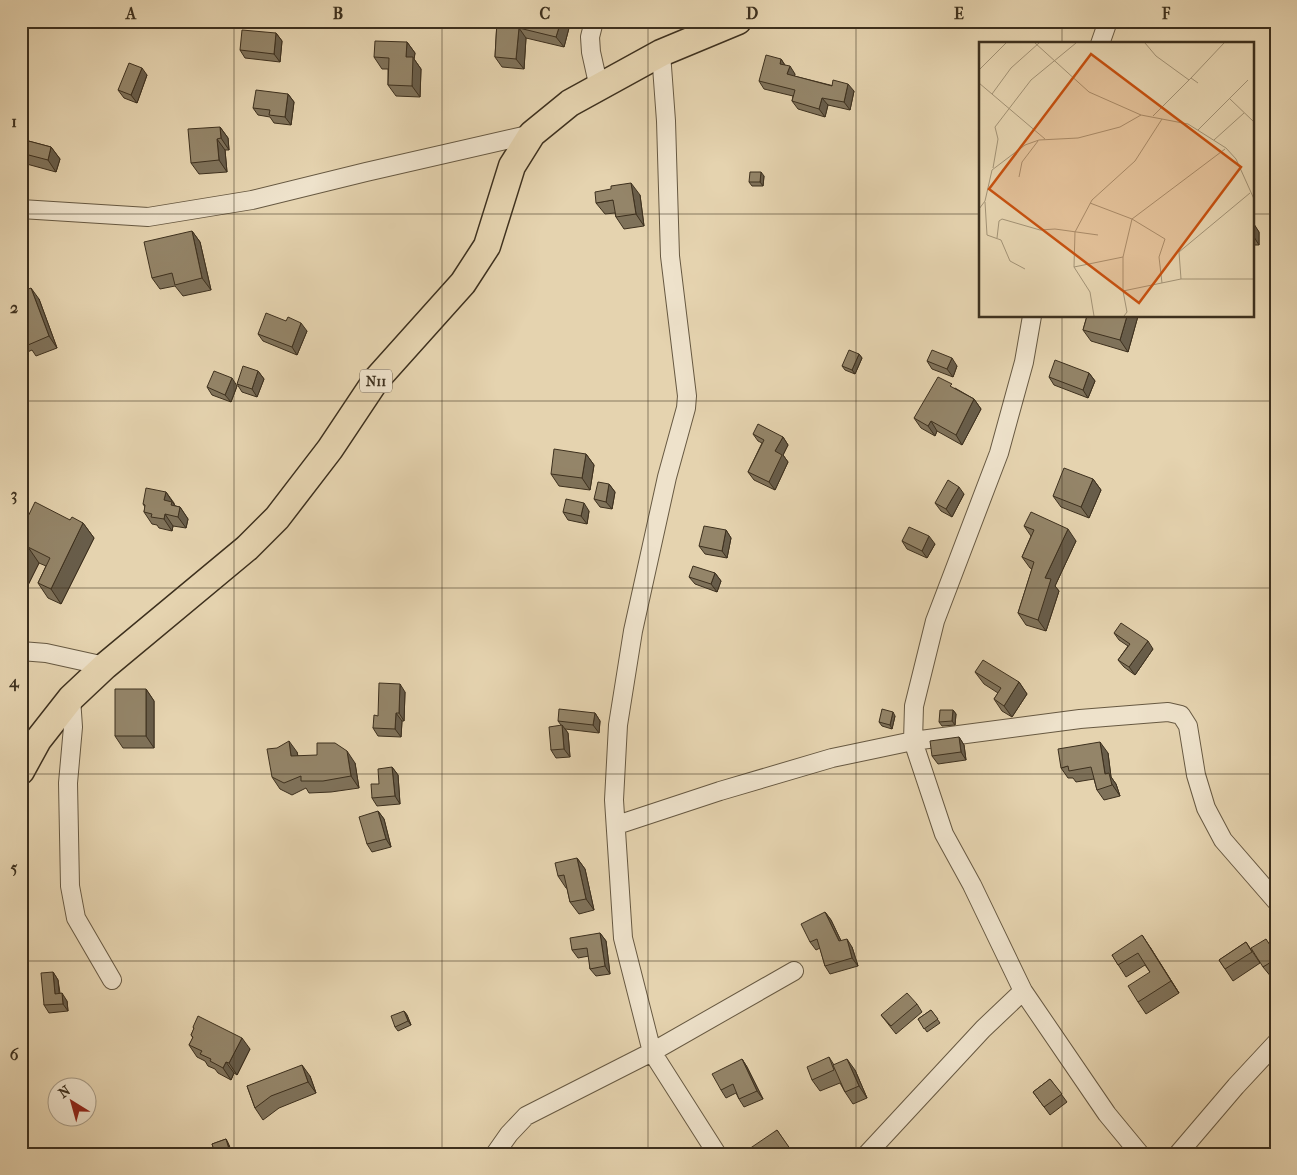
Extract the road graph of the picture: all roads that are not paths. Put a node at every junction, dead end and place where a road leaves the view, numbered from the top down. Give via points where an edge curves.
1 (594, 21) edge
2 (738, 21) edge
3 (1108, 21) edge
4 (1101, 42) edge
5 (661, 52) junction
6 (599, 88) junction
7 (532, 134) junction
8 (21, 209) edge
9 (1032, 318) edge
10 (21, 651) edge
11 (105, 666) junction
12 (71, 698) junction
13 (912, 741) junction
14 (21, 771) edge
15 (617, 826) junction
16 (1276, 901) edge
17 (794, 971) dead end
18 (112, 980) dead end
19 (1023, 991) junction
20 (1276, 1043) edge
21 (652, 1052) junction
22 (495, 1154) edge
23 (717, 1154) edge
24 (867, 1154) edge
25 (1140, 1154) edge
26 (1178, 1154) edge

1 - 6 street via 591,52
2 - 5 highway, N11
3 - 4 street
5 - 6 highway, N11
5 - 15 street via 670,256 687,396 633,631 618,725 614,800
6 - 7 highway, N11 via 570,103
7 - 8 street via 252,200 148,217
7 - 11 highway, N11 via 512,166 487,246 468,276 376,380 330,449 277,518 247,548
9 - 13 street via 1024,362 999,453 936,621 914,706
10 - 11 street via 46,652
11 - 12 highway, N11
12 - 14 highway, N11 via 38,740
12 - 18 street via 73,727 68,783 70,886 76,918
13 - 15 street via 822,761
13 - 16 street via 1080,719 1168,712 1181,715 1188,726 1196,775 1206,808 1223,840
13 - 19 street via 944,834
15 - 21 street via 622,938
17 - 21 street
19 - 24 street via 983,1029
19 - 25 street via 1107,1114
20 - 26 street
21 - 22 street via 526,1116 508,1134
21 - 23 street

